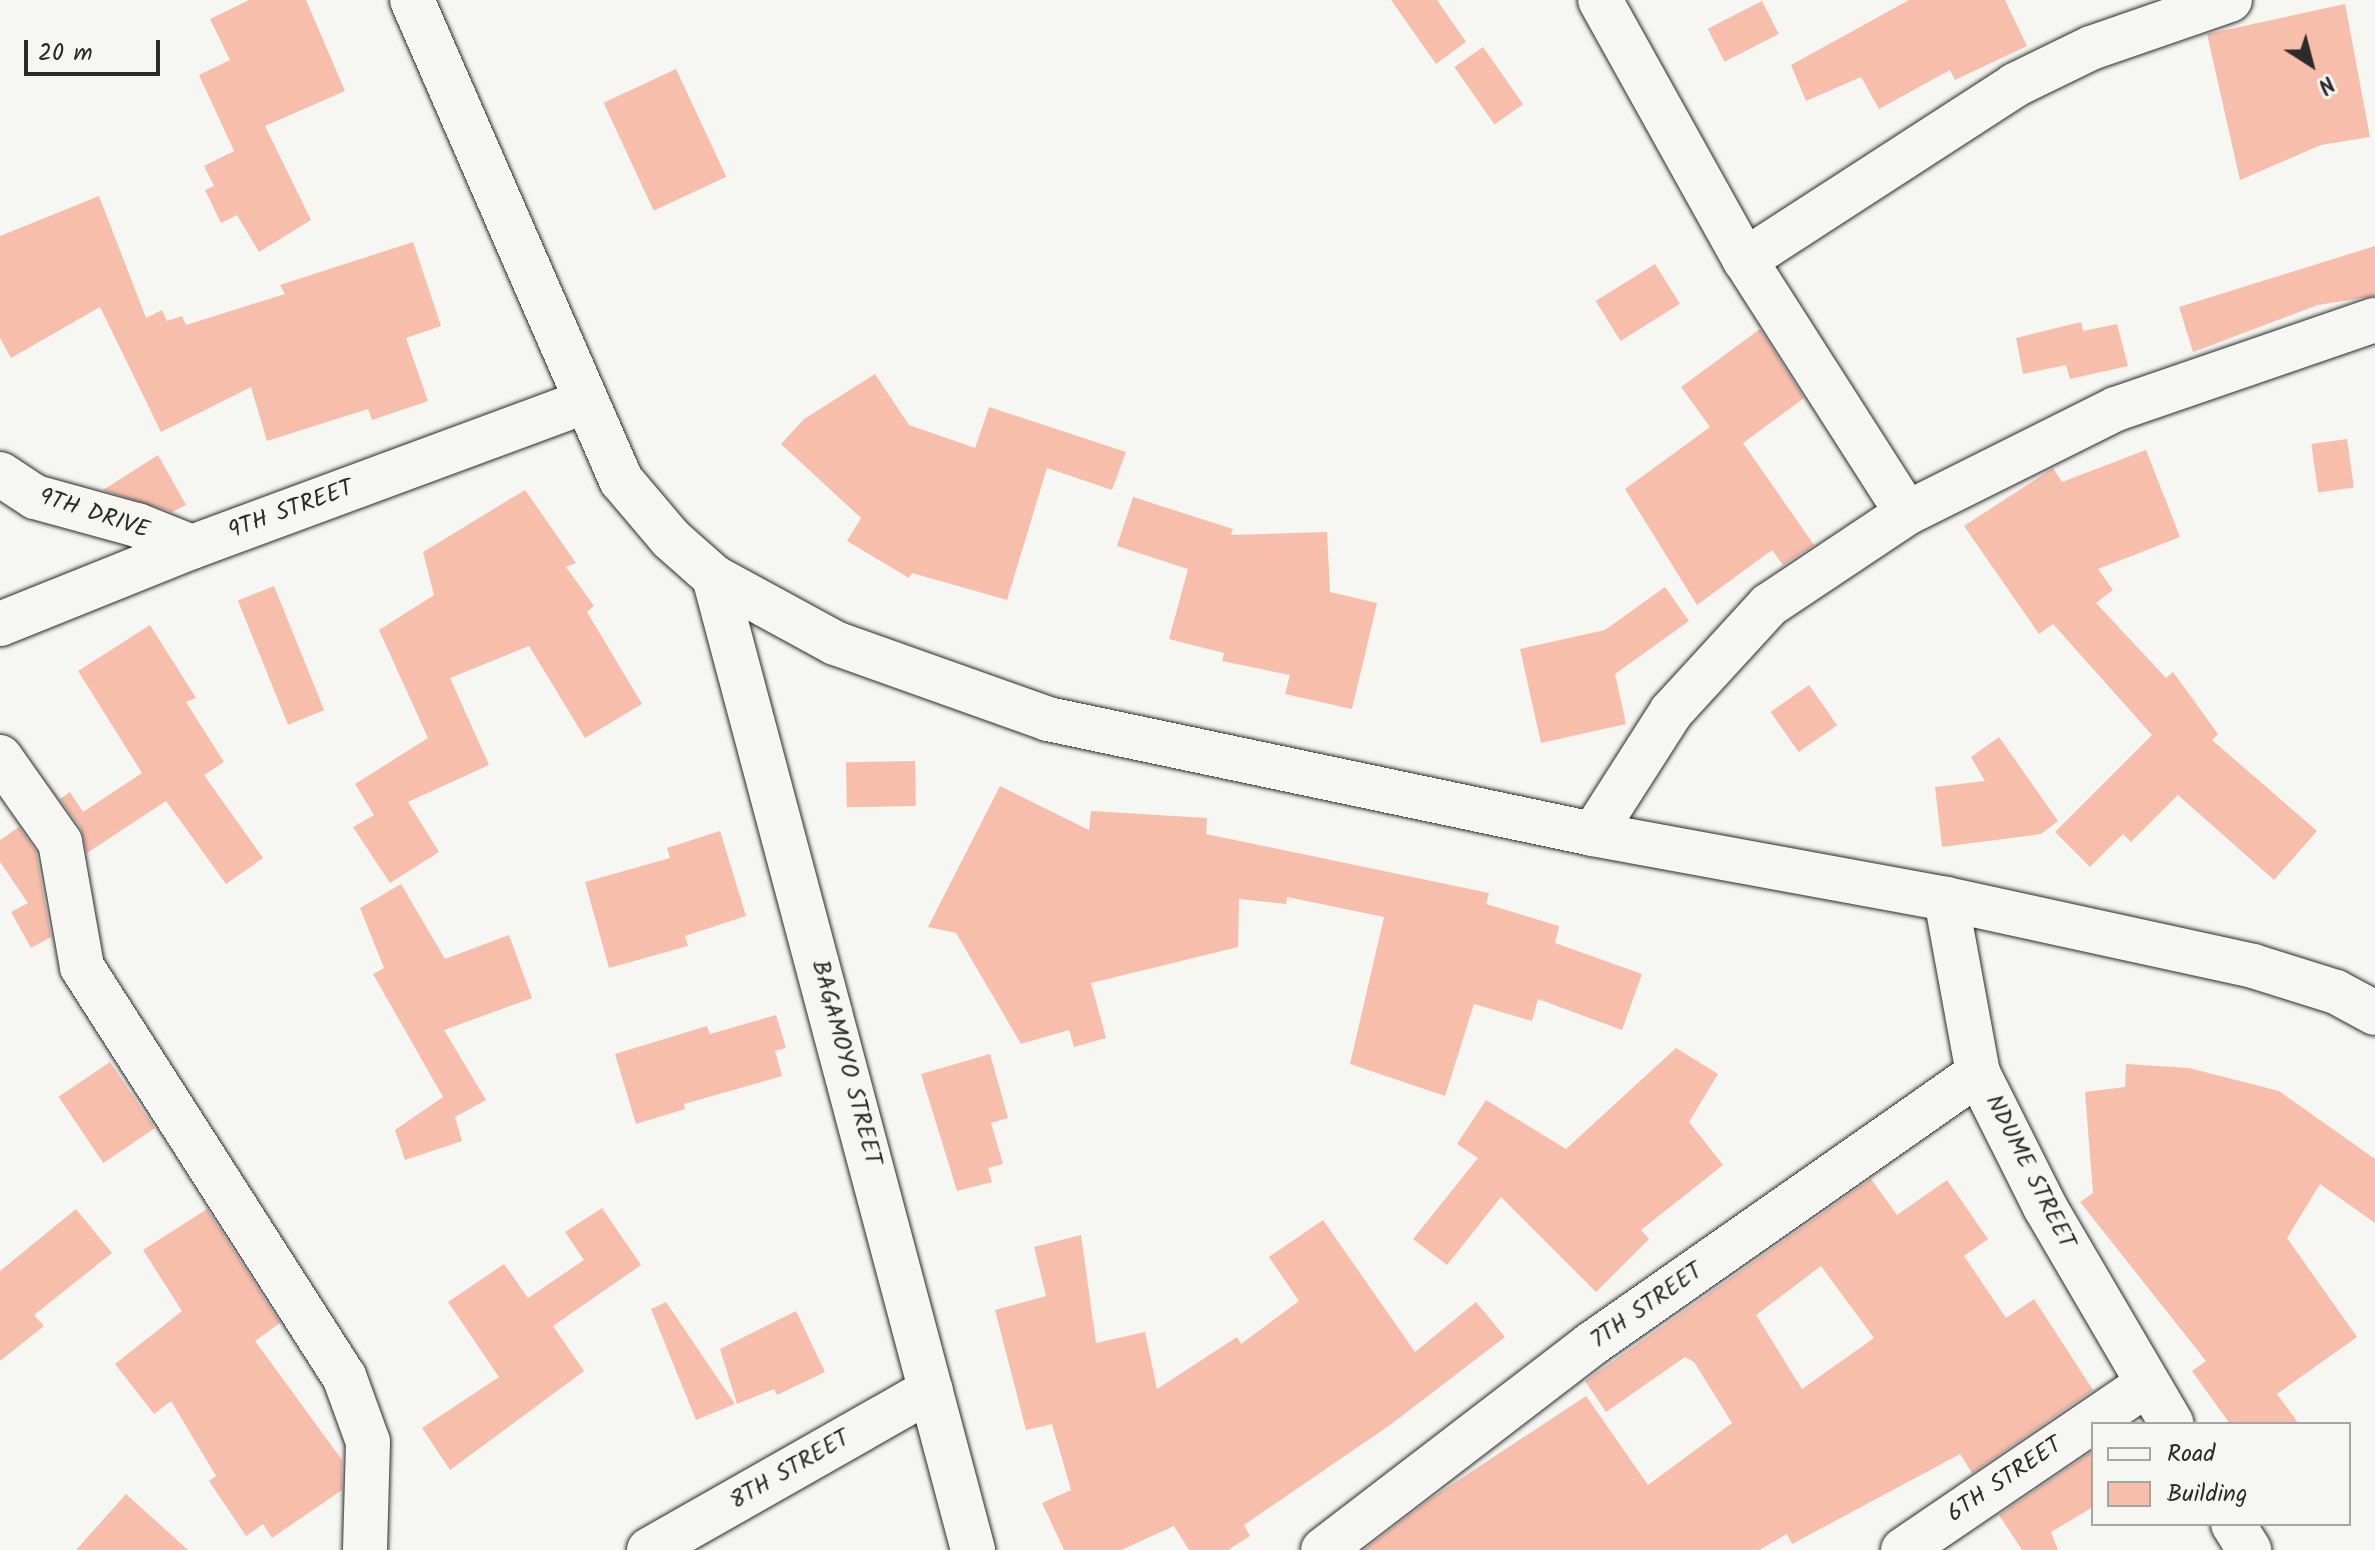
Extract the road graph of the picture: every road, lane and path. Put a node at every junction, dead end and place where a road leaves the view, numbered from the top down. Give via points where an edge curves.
1 (412, 0) edge
2 (1600, 0) edge
3 (2230, 0) edge
4 (1745, 260) junction
5 (2375, 320) edge
6 (584, 402) junction
7 (0, 474) edge
8 (1907, 513) junction
9 (192, 547) junction
10 (714, 577) junction
11 (0, 624) edge
12 (0, 757) edge
13 (1593, 834) junction
14 (1946, 899) junction
15 (2375, 1013) edge
16 (1978, 1073) junction
17 (2147, 1384) junction
18 (931, 1390) junction
19 (2091, 1422) edge
20 (2091, 1422) edge
21 (2171, 1422) edge
22 (2234, 1526) edge
23 (365, 1550) edge
24 (649, 1550) edge
25 (973, 1550) edge
26 (1323, 1550) edge
27 (1903, 1550) edge
28 (2249, 1550) edge

1 - 6 main road
2 - 4 main road
3 - 4 main road via 2091,48 2015,85
4 - 8 main road
5 - 8 main road via 2116,409
6 - 9 main road, 9TH STREET
6 - 10 main road via 621,480 671,539
7 - 9 main road, 9TH DRIVE via 35,497 137,525
8 - 13 main road via 1769,605 1671,712
9 - 11 main road, 9TH STREET
10 - 13 main road via 835,643 1048,719
10 - 18 main road, BAGAMOYO STREET
12 - 23 main road via 60,842 82,967 344,1376 368,1442
13 - 14 main road
14 - 15 main road via 2253,966 2336,992
14 - 16 main road, NDUME STREET
16 - 17 main road, NDUME STREET via 2045,1207
16 - 26 main road, 7TH STREET via 1590,1345
17 - 19 main road, 6TH STREET
17 - 21 main road, NDUME STREET
18 - 24 main road, 8TH STREET
18 - 25 main road, BAGAMOYO STREET
20 - 27 main road, 6TH STREET
22 - 28 main road

